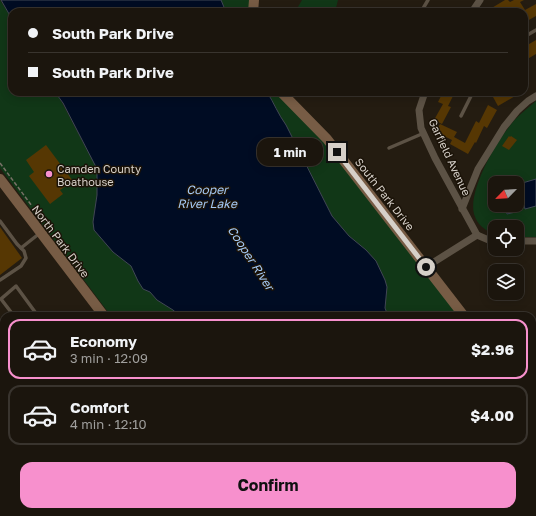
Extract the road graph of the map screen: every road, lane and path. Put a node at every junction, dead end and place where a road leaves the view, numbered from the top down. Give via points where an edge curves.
1 (285, 96) edge
2 (424, 96) edge
3 (471, 96) edge
4 (536, 96) edge
5 (461, 116) dead end
6 (424, 132) junction
7 (389, 148) dead end
8 (0, 179) edge
9 (462, 209) junction
10 (0, 221) edge
11 (40, 234) junction
12 (477, 235) junction
13 (488, 240) edge
14 (536, 241) edge
15 (524, 242) edge
16 (21, 248) junction
17 (426, 267) junction
18 (0, 280) edge
19 (1, 301) edge
20 (11, 312) edge
21 (35, 312) edge
22 (101, 312) edge
23 (461, 312) edge

1 - 17 street, South Park Drive via 327,139
2 - 6 street, Garfield Avenue via 419,119
3 - 5 lane
4 - 9 street via 517,111 504,127 478,169
6 - 7 lane
6 - 9 street, Garfield Avenue
8 - 11 street, North Park Drive
9 - 12 street, Garfield Avenue
10 - 16 lane
11 - 16 lane
11 - 22 street, North Park Drive
12 - 13 street
12 - 17 street
14 - 15 street
16 - 18 lane via 26,258 21,266
17 - 23 street, South Park Drive
19 - 20 lane
19 - 21 lane via 16,286

